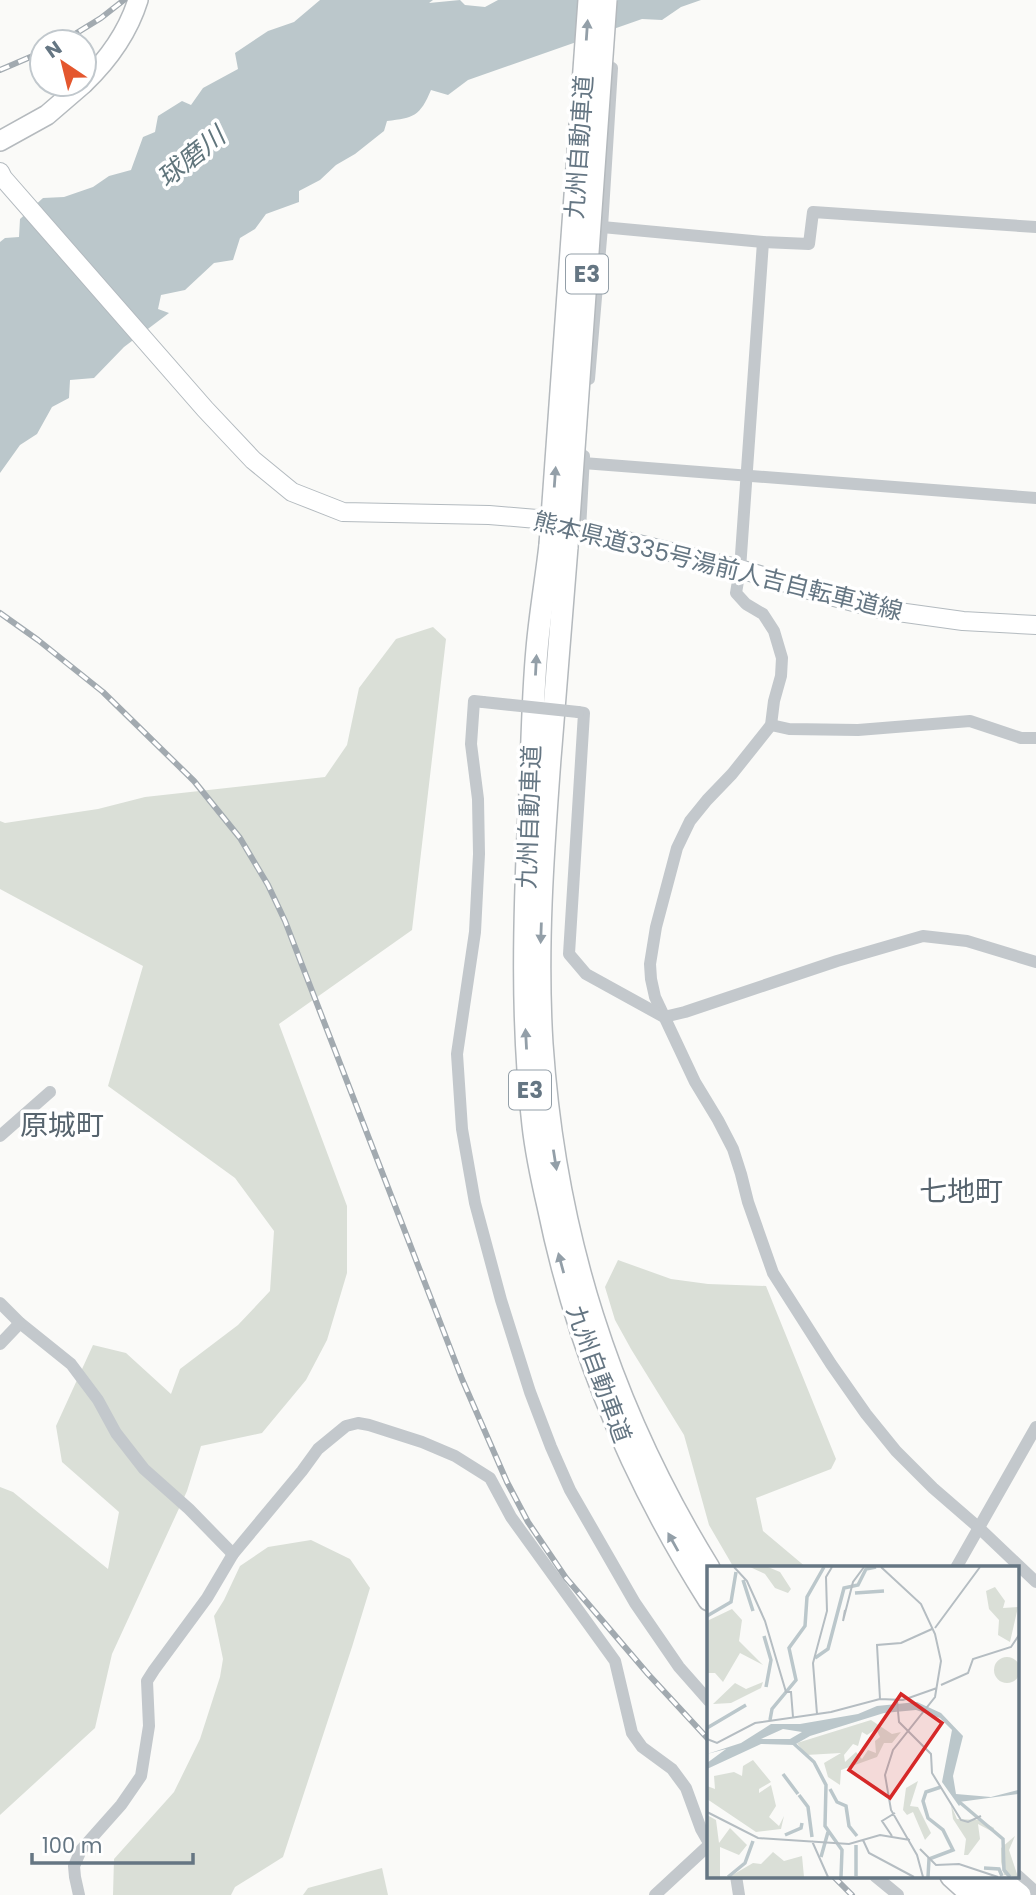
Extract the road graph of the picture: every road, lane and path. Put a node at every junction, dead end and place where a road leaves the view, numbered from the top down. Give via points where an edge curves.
1 (589, 0) edge
2 (606, 0) edge
3 (137, 2) edge
4 (98, 67) edge
5 (612, 68) dead end
6 (66, 98) edge
7 (0, 141) edge
8 (2, 175) edge
9 (1036, 227) edge
10 (602, 228) junction
11 (763, 242) junction
12 (583, 463) junction
13 (747, 474) junction
14 (1036, 498) edge
15 (580, 530) junction
16 (558, 546) junction
17 (740, 569) junction
18 (1036, 625) edge
19 (771, 724) junction
20 (1036, 738) edge
21 (1036, 962) edge
22 (664, 1017) junction
23 (50, 1092) dead end
24 (0, 1136) edge
25 (0, 1303) edge
26 (20, 1323) junction
27 (0, 1344) edge
28 (1036, 1427) edge
29 (978, 1527) junction
30 (233, 1554) junction
31 (708, 1566) edge
32 (957, 1566) edge
33 (1036, 1582) edge
34 (707, 1597) edge
35 (707, 1700) edge
36 (707, 1840) edge
37 (707, 1846) edge
38 (1018, 1876) edge
39 (877, 1878) edge
40 (999, 1878) edge
41 (966, 1886) edge
42 (1036, 1892) edge
43 (79, 1895) edge
44 (655, 1895) edge
45 (898, 1895) edge
46 (997, 1895) edge
47 (1020, 1895) edge

16 -> 1 highway, 九州自動車道 / E3, bridge
2 - 16 highway, 九州自動車道 / E3, bridge
3 - 4 main road via 124,33
5 - 10 street
6 - 7 main road via 47,115
8 - 15 main road, 熊本県道335号湯前人吉自転車道線 via 205,408 253,460 292,492 343,512 489,515 537,519
9 - 11 street via 813,212 809,244
10 - 11 street
10 - 12 street
11 - 13 street
12 - 13 street
12 - 15 street
13 - 14 street
13 - 17 street
15 - 17 main road, 熊本県道335号湯前人吉自転車道線
16 -> 31 highway, 九州自動車道 / E3 via 540,950 550,1123 570,1235 607,1362 659,1481
34 -> 16 highway, 九州自動車道 / E3 via 645,1489 592,1368 555,1241 533,1126 524,952 537,650
17 - 18 main road, 熊本県道335号湯前人吉自転車道線 via 884,610
17 - 19 street via 736,593 763,614 782,658
19 - 20 street via 789,729 858,730 970,721 1021,738
19 - 22 street via 690,821 677,848 650,964 655,997
21 - 22 street via 967,941 922,936
22 - 29 street via 733,1149 773,1273 880,1433
22 - 35 street, bridge via 586,974 569,954 584,713 474,701 471,744 478,799 478,880 457,1055 462,1129 475,1203 530,1392 570,1490 635,1603
23 - 24 street
25 - 26 street
26 - 27 street
26 - 30 street via 71,1364 144,1469
28 - 29 street
29 - 32 street
29 - 33 street
30 - 36 street via 318,1448 346,1426 369,1425 455,1456 490,1478 511,1517 615,1661 632,1733 686,1788
30 - 43 street via 147,1681 149,1726 141,1776 81,1850 74,1866
37 - 44 street
38 - 42 street
39 - 45 street
40 - 47 highway
41 - 46 highway

